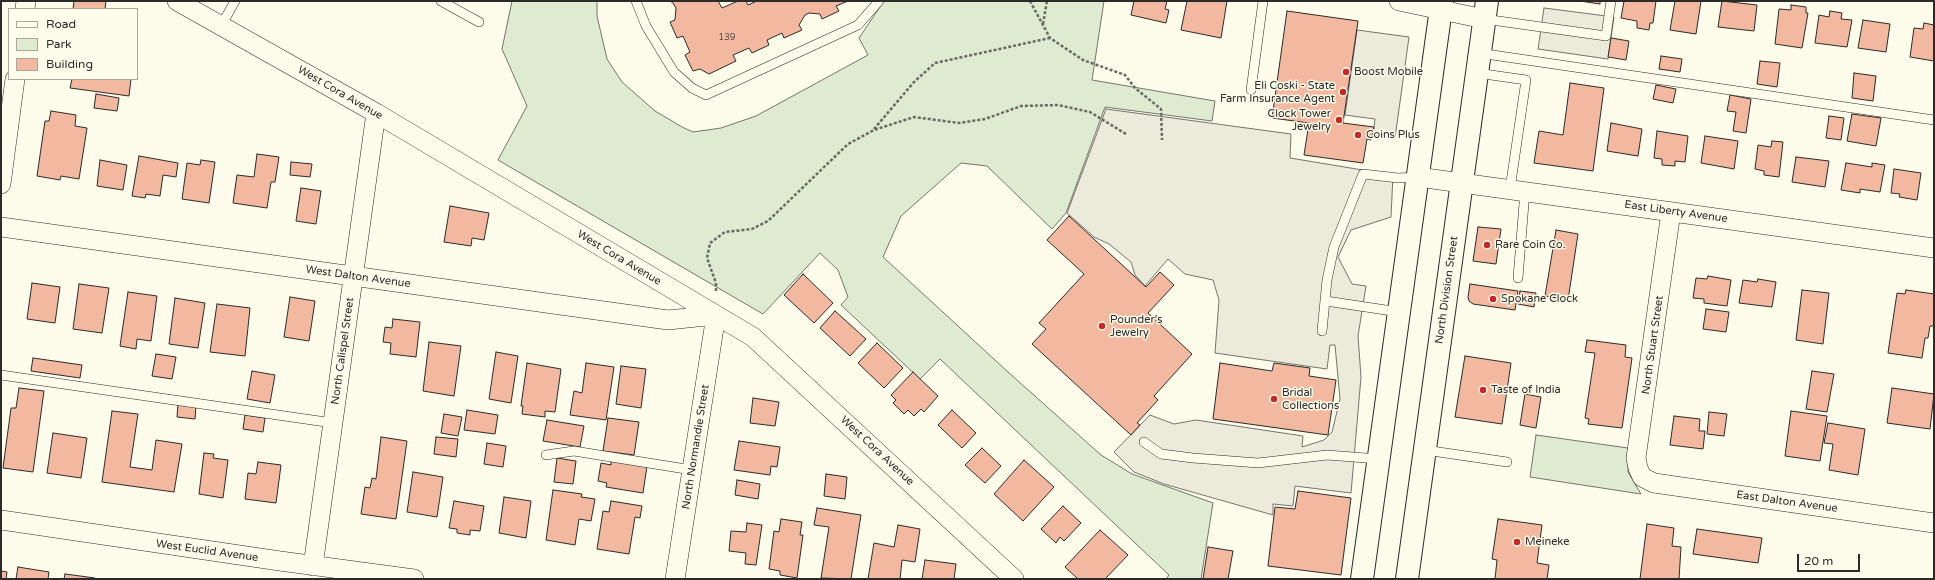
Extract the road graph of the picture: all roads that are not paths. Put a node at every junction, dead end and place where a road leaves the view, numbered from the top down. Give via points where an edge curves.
1 (177, 1) edge
2 (235, 1) edge
3 (441, 1) edge
4 (636, 1) edge
5 (878, 1) edge
6 (1263, 1) edge
7 (1399, 1) edge
8 (1611, 1) edge
9 (1442, 6) edge
10 (1486, 10) edge
11 (479, 22) dead end
12 (221, 26) junction
13 (1478, 63) junction
14 (15, 80) edge
15 (1251, 90) dead end
16 (376, 113) junction
17 (1934, 120) edge
18 (1418, 177) junction
19 (1, 184) edge
20 (1462, 184) junction
21 (1518, 190) junction
22 (1671, 212) junction
23 (1, 227) edge
24 (1934, 248) edge
25 (353, 277) junction
26 (1518, 278) dead end
27 (1326, 301) junction
28 (1399, 312) junction
29 (716, 315) junction
30 (1322, 331) dead end
31 (1, 375) edge
32 (333, 423) junction
33 (1144, 442) dead end
34 (1425, 450) junction
35 (546, 455) dead end
36 (1379, 459) junction
37 (1507, 462) dead end
38 (692, 470) junction
39 (1642, 477) joint
40 (1, 520) edge
41 (1934, 523) edge
42 (324, 571) edge
43 (414, 579) edge
44 (675, 579) edge
45 (1014, 579) edge
46 (1362, 579) edge
47 (1407, 579) edge

1 - 12 street, West Cora Avenue
2 - 12 lane
3 - 11 lane
4 - 5 lane via 646,26 674,72 692,88 706,95 858,26
6 - 15 lane
7 - 9 street
8 - 10 lane via 1606,36
9 - 10 street
9 - 18 main road
10 - 13 main road, North Division Street
12 - 16 street, West Cora Avenue
13 - 17 lane
13 - 20 main road, North Division Street
13 - 21 lane via 1526,80
14 - 19 street
16 - 25 street, North Calispel Street
16 - 29 street, West Cora Avenue
18 - 20 street, East Liberty Avenue
18 - 27 lane via 1398,178 1363,174 1334,247 1327,280
18 - 28 main road
20 - 21 street, East Liberty Avenue
20 - 34 main road, North Division Street
21 - 22 street, East Liberty Avenue
21 - 26 lane
22 - 24 street, East Liberty Avenue
22 - 39 street, North Stuart Street via 1636,458
23 - 25 street, West Dalton Avenue
25 - 29 street, West Dalton Avenue via 668,320
25 - 32 street, North Calispel Street
27 - 28 lane
27 - 30 lane
28 - 36 main road
29 - 38 street, North Normandie Street
29 - 45 street, West Cora Avenue via 753,337
31 - 32 lane
32 - 42 street, North Calispel Street
33 - 36 lane via 1162,454 1207,460 1258,463 1327,455
34 - 37 lane
34 - 47 main road, North Division Street
35 - 38 lane via 574,451
36 - 46 main road
38 - 44 street, North Normandie Street
39 - 41 street, East Dalton Avenue via 1654,483
40 - 42 street, West Euclid Avenue
42 - 43 street, West Euclid Avenue

